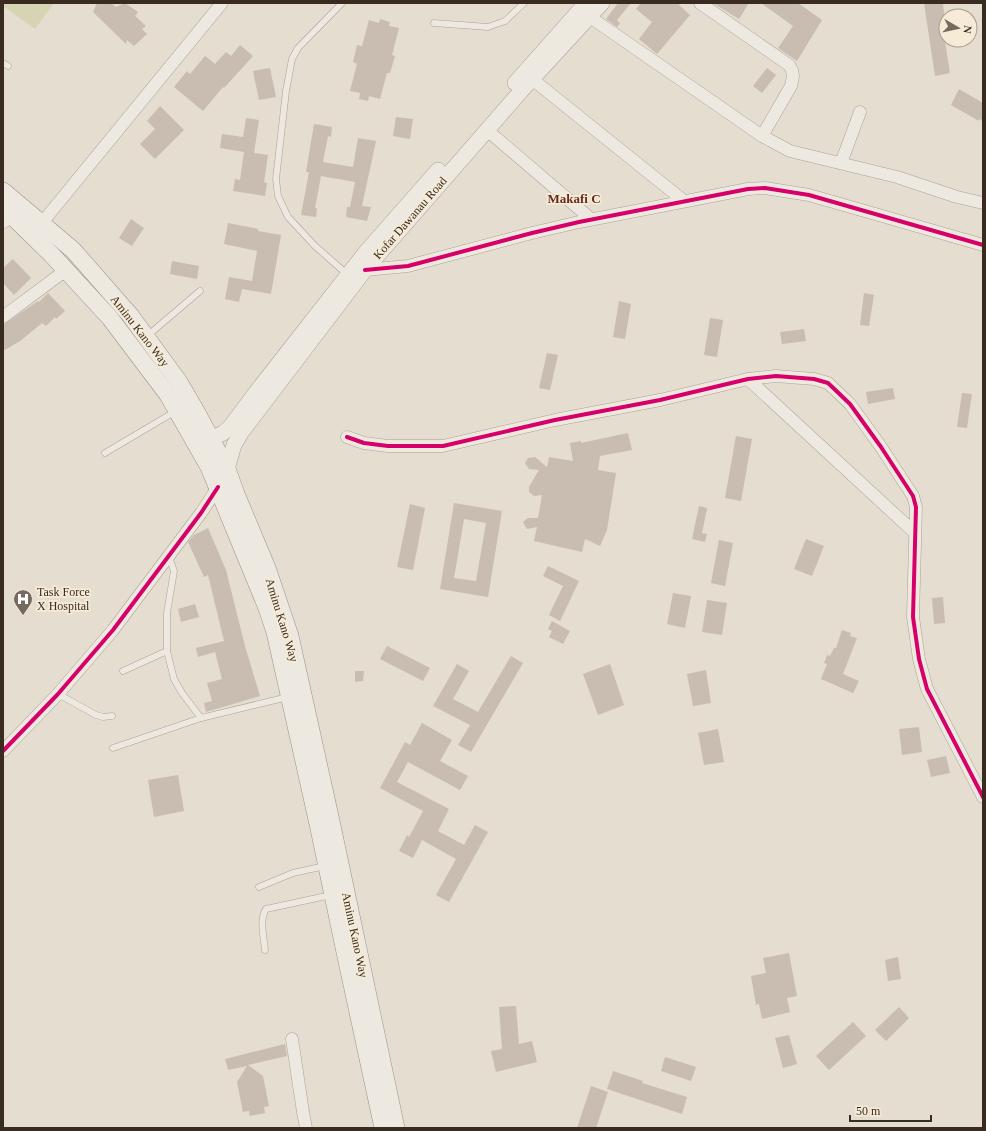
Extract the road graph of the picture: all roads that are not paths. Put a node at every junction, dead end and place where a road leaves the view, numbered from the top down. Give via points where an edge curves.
1 (222, 3) edge
2 (342, 3) edge
3 (524, 3) edge
4 (602, 3) edge
5 (700, 3) edge
6 (588, 10) edge
7 (434, 23) dead end
8 (532, 79) junction
9 (860, 112) dead end
10 (487, 130) junction
11 (762, 136) junction
12 (841, 163) junction
13 (3, 191) edge
14 (684, 201) junction
15 (983, 203) edge
16 (7, 218) edge
17 (591, 219) junction
18 (41, 224) junction
19 (983, 245) edge
20 (89, 267) junction
21 (365, 270) junction
22 (71, 275) junction
23 (348, 275) junction
24 (200, 291) dead end
25 (3, 317) edge
26 (146, 337) junction
27 (748, 379) junction
28 (178, 410) junction
29 (347, 436) dead end
30 (211, 439) junction
31 (105, 453) dead end
32 (227, 469) junction
33 (218, 487) junction
34 (915, 533) junction
35 (169, 557) junction
36 (167, 651) junction
37 (124, 671) dead end
38 (58, 694) junction
39 (289, 696) junction
40 (112, 716) dead end
41 (201, 718) junction
42 (113, 748) dead end
43 (3, 751) edge
44 (983, 797) edge
45 (325, 822) junction
46 (327, 866) junction
47 (259, 887) dead end
48 (333, 895) junction
49 (265, 950) dead end
50 (292, 1039) dead end
51 (306, 1128) edge
52 (383, 1128) edge
53 (396, 1128) edge

1 - 18 street
2 - 23 lane via 298,48 292,60 276,178 278,196 288,217 315,246
3 - 7 lane via 506,21 488,27
4 - 6 street, Kofar Dawanau Road
5 - 11 street via 789,65 792,70 791,86
6 - 8 street, Kofar Dawanau Road
6 - 11 street
6 - 23 street, Kofar Dawanau Road via 424,185
8 - 10 street, Kofar Dawanau Road
8 - 14 street
9 - 12 street
10 - 17 street
10 - 21 street, Kofar Dawanau Road
11 - 12 street via 790,151
12 - 15 street
13 - 18 main road, Aminu Kano Way
14 - 17 street
14 - 19 street via 765,188 809,195
16 - 22 main road, Aminu Kano Way
17 - 21 street via 408,266
18 - 20 main road, Aminu Kano Way
20 - 22 main road
20 - 26 main road, Aminu Kano Way
21 - 32 street, Kofar Dawanau Road via 241,433 234,445
22 - 25 street
22 - 28 main road, Aminu Kano Way via 110,318
23 - 30 street, Kofar Dawanau Road via 230,427
24 - 26 lane
26 - 30 main road, Aminu Kano Way via 179,382
27 - 29 street via 443,446 388,446 364,443
27 - 34 street
27 - 34 street via 776,376 814,379 833,387 882,447 913,496 916,507
28 - 31 lane
28 - 33 main road, Aminu Kano Way
30 - 32 main road, Aminu Kano Way
32 - 45 main road, Aminu Kano Way via 290,636
33 - 35 street
33 - 39 main road, Aminu Kano Way via 267,608
34 - 44 street via 913,617 919,659 927,689
35 - 36 lane via 174,577 167,613
35 - 38 street via 113,630
36 - 37 lane
36 - 41 lane via 174,679
38 - 40 lane via 96,715
38 - 43 street
39 - 41 lane
39 - 45 main road, Aminu Kano Way
41 - 42 lane
45 - 46 main road, Aminu Kano Way
45 - 53 main road, Aminu Kano Way
46 - 47 lane via 293,873
46 - 48 main road, Aminu Kano Way
48 - 49 lane via 266,909 262,919
48 - 52 main road, Aminu Kano Way
50 - 51 street

